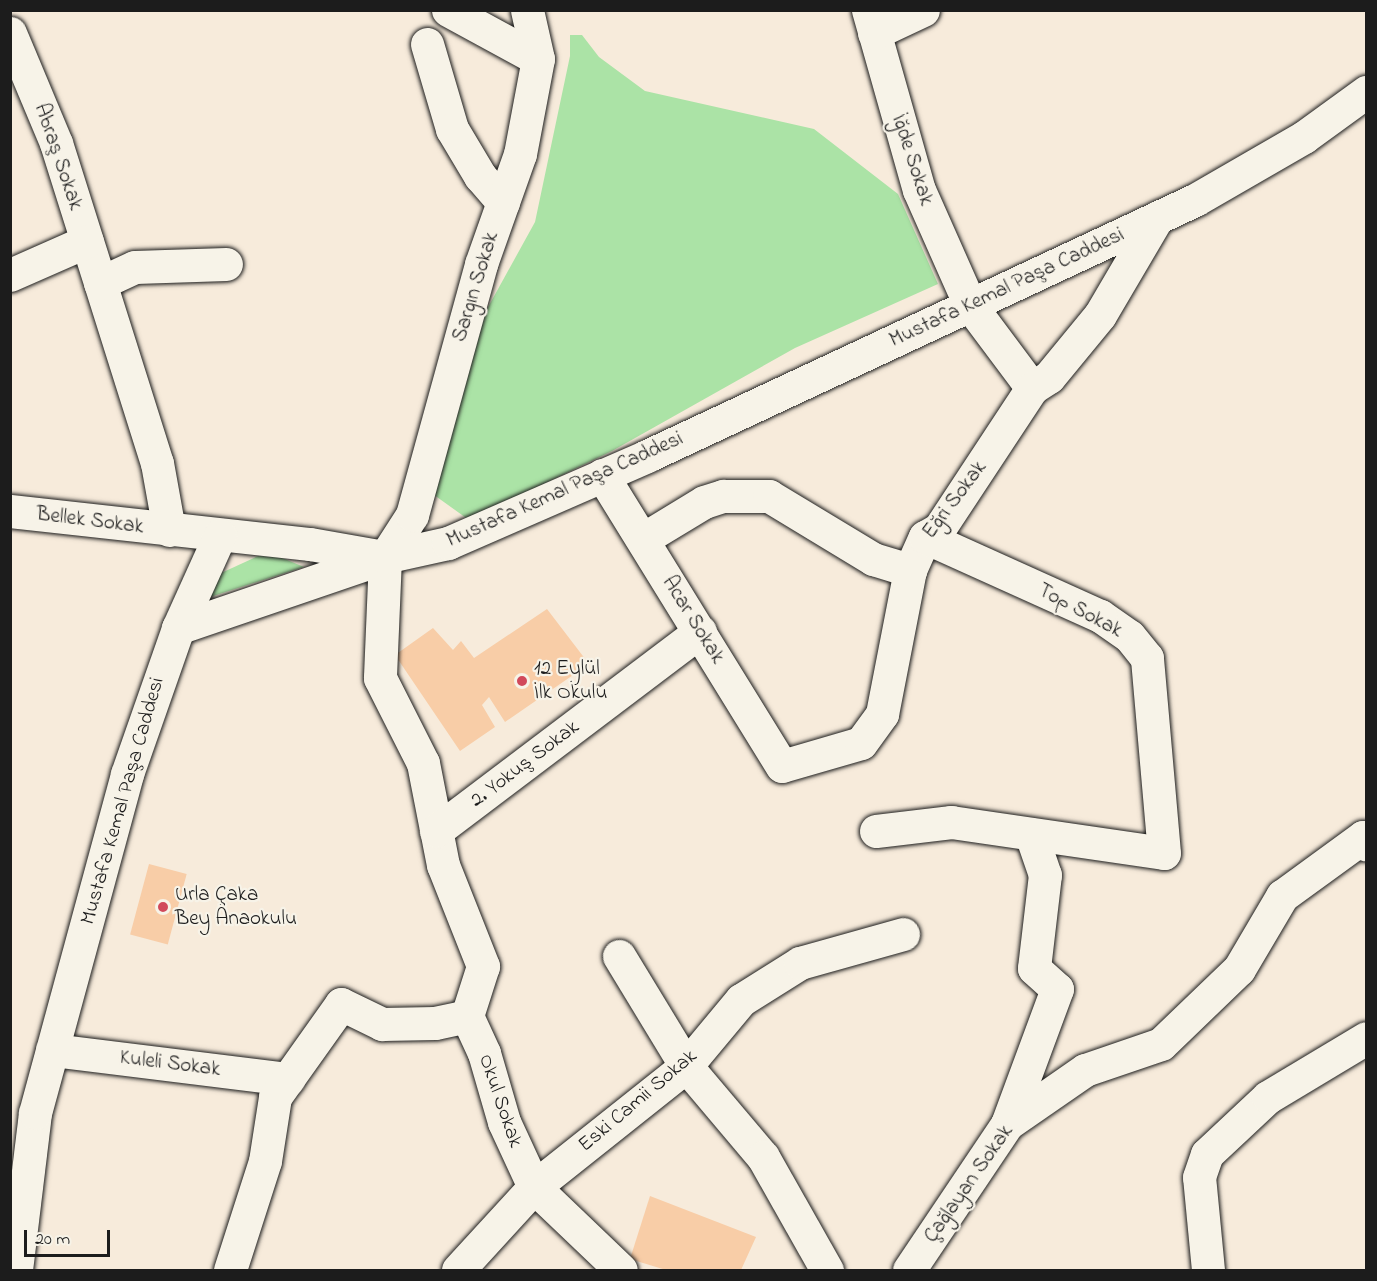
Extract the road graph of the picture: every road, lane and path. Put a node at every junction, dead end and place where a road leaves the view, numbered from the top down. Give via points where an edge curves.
1 (448, 10) edge
2 (527, 10) edge
3 (923, 10) edge
4 (871, 22) edge
5 (10, 33) edge
6 (427, 44) dead end
7 (538, 59) junction
8 (1366, 92) edge
9 (502, 202) junction
10 (1156, 218) junction
11 (87, 241) junction
12 (226, 264) dead end
13 (10, 275) edge
14 (100, 283) junction
15 (970, 305) junction
16 (1032, 388) junction
17 (602, 476) junction
18 (10, 511) edge
19 (169, 530) junction
20 (220, 535) junction
21 (925, 537) junction
22 (643, 539) junction
23 (386, 557) junction
24 (910, 570) junction
25 (178, 628) junction
26 (700, 631) junction
27 (782, 766) joint
28 (436, 831) junction
29 (876, 831) dead end
30 (1031, 834) junction
31 (1365, 840) edge
32 (903, 934) dead end
33 (619, 956) dead end
34 (466, 1016) junction
35 (1366, 1038) edge
36 (52, 1050) junction
37 (686, 1066) junction
38 (288, 1079) junction
39 (23, 1105) edge
40 (1007, 1124) junction
41 (534, 1187) junction
42 (16, 1270) edge
43 (230, 1270) edge
44 (458, 1270) edge
45 (621, 1270) edge
46 (827, 1270) edge
47 (909, 1270) edge
48 (1208, 1270) edge

1 - 7 street
2 - 7 street, Sargın Sokak
3 - 4 street
4 - 15 street, İğde Sokak via 919,189
5 - 11 street, Abraş Sokak via 56,142
6 - 9 street via 452,129 480,176
7 - 9 street, Sargın Sokak via 520,154
8 - 10 street, Mustafa Kemal Paşa Caddesi via 1304,137
9 - 23 street, Sargın Sokak via 481,264 412,515
10 - 15 street, Mustafa Kemal Paşa Caddesi
10 - 16 street, Eğri Sokak via 1100,315 1049,377
11 - 13 street
11 - 14 street, Abraş Sokak
12 - 14 street via 135,267
14 - 19 street, Abraş Sokak via 157,463
15 - 16 street, İğde Sokak
15 - 17 street, Mustafa Kemal Paşa Caddesi
16 - 21 street, Eğri Sokak via 939,529
17 - 22 street, Acar Sokak
17 - 23 street, Mustafa Kemal Paşa Caddesi via 448,543
18 - 19 street, Bellek Sokak
19 - 20 street, Bellek Sokak
20 - 23 street, Bellek Sokak
20 - 25 street
21 - 24 street, Eğri Sokak
21 - 30 street, Top Sokak via 1100,616 1129,636 1147,658 1164,853
22 - 24 street via 704,502 723,496 769,496 873,559
22 - 26 street, Acar Sokak
23 - 25 street, Mustafa Kemal Paşa Caddesi
23 - 28 street via 380,678 423,763
24 - 27 street, Eğri Sokak via 882,714 861,743
25 - 36 street, Mustafa Kemal Paşa Caddesi via 127,774
26 - 27 street, Acar Sokak
26 - 28 street, 2. Yokuş Sokak
28 - 34 street via 443,866 483,966
29 - 30 street via 951,822
30 - 40 street via 1045,875 1034,968 1057,988
31 - 40 street, Çağlayan Sokak via 1282,896 1239,969 1161,1044 1085,1070
32 - 37 street, Eski Camii Sokak via 800,963 741,1000
33 - 37 street
34 - 38 street via 435,1023 382,1024 340,1004
34 - 41 street, Okul Sokak via 484,1053 504,1122
35 - 48 street via 1268,1096 1207,1154 1199,1177
36 - 38 street, Kuleli Sokak
36 - 39 street, Mustafa Kemal Paşa Caddesi
37 - 41 street, Eski Camii Sokak
37 - 46 street via 763,1156
38 - 43 street via 275,1097 265,1161
39 - 42 street, Mustafa Kemal Paşa Caddesi
40 - 47 street, Çağlayan Sokak
41 - 44 street, Eski Camii Sokak
41 - 45 street

